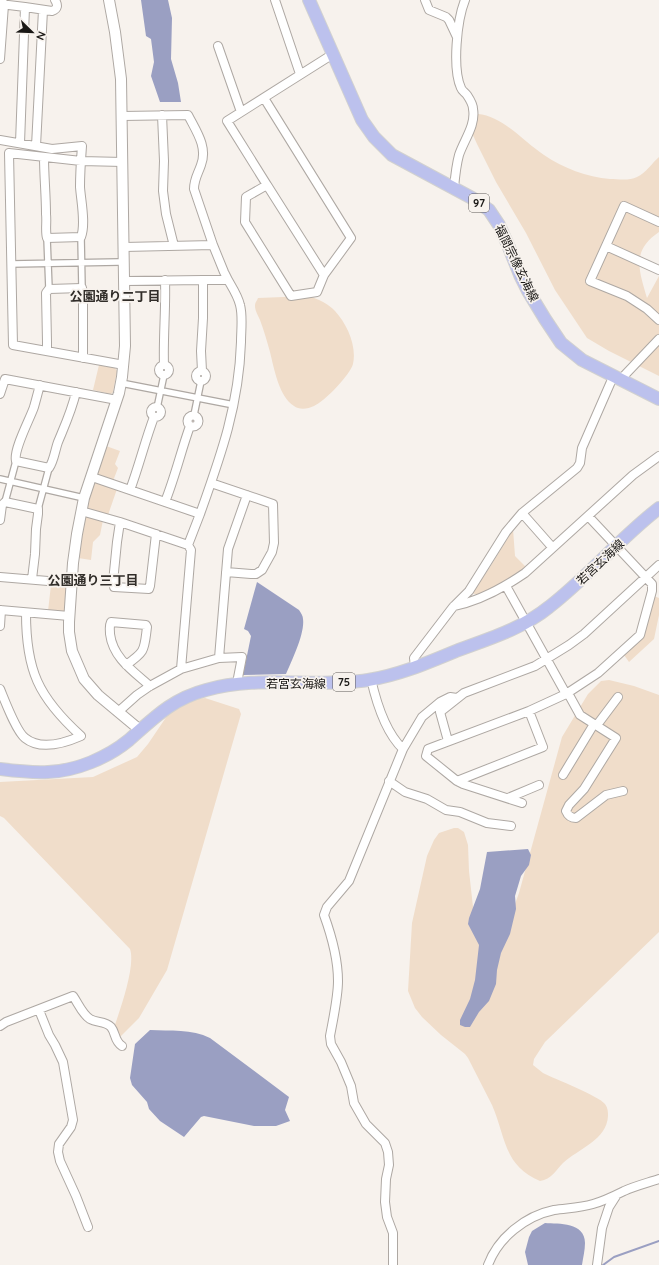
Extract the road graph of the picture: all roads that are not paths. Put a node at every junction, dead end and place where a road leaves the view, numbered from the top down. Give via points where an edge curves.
1 (55, 0) edge
2 (109, 0) edge
3 (274, 0) edge
4 (310, 0) edge
5 (425, 0) edge
6 (465, 0) edge
7 (2, 3) edge
8 (25, 7) junction
9 (43, 10) junction
10 (458, 37) junction
11 (218, 46) dead end
12 (333, 54) junction
13 (0, 59) edge
14 (300, 74) junction
15 (264, 98) junction
16 (241, 112) junction
17 (162, 115) junction
18 (122, 116) junction
19 (0, 140) edge
20 (20, 143) junction
21 (36, 146) junction
22 (44, 157) junction
23 (80, 161) junction
24 (122, 162) junction
25 (268, 185) junction
26 (454, 188) junction
27 (659, 222) edge
28 (81, 237) junction
29 (47, 238) junction
30 (174, 246) junction
31 (213, 246) junction
32 (606, 246) junction
33 (124, 247) junction
34 (119, 262) dead end
35 (81, 263) junction
36 (11, 264) junction
37 (48, 264) junction
38 (659, 270) edge
39 (324, 275) junction
40 (165, 280) junction
41 (203, 280) junction
42 (228, 280) junction
43 (125, 281) junction
44 (82, 288) junction
45 (49, 289) junction
46 (659, 320) edge
47 (659, 339) edge
48 (46, 351) junction
49 (83, 358) junction
50 (124, 365) junction
51 (164, 375) joint
52 (616, 378) junction
53 (201, 381) joint
54 (121, 383) junction
55 (40, 385) junction
56 (161, 391) junction
57 (76, 392) junction
58 (0, 394) edge
59 (198, 398) junction
60 (659, 399) edge
61 (117, 400) junction
62 (234, 405) junction
63 (157, 408) joint
64 (194, 415) joint
65 (659, 456) edge
66 (16, 461) junction
67 (49, 468) junction
68 (92, 477) junction
69 (0, 479) edge
70 (10, 482) junction
71 (211, 483) junction
72 (42, 489) junction
73 (130, 490) junction
74 (247, 495) junction
75 (84, 498) junction
76 (5, 502) junction
77 (166, 502) junction
78 (659, 508) edge
79 (38, 509) junction
80 (81, 511) junction
81 (522, 513) junction
82 (200, 514) junction
83 (588, 516) junction
84 (0, 520) edge
85 (120, 522) junction
86 (156, 534) junction
87 (188, 545) junction
88 (616, 546) junction
89 (552, 547) junction
90 (659, 565) edge
91 (226, 572) junction
92 (0, 577) edge
93 (646, 577) junction
94 (32, 580) junction
95 (72, 583) junction
96 (506, 586) junction
97 (453, 607) junction
98 (1, 610) edge
99 (26, 613) junction
100 (69, 616) junction
101 (526, 622) junction
102 (0, 626) edge
103 (219, 658) junction
104 (547, 659) junction
105 (126, 665) junction
106 (415, 667) junction
107 (180, 669) junction
108 (371, 679) junction
109 (237, 683) junction
110 (150, 686) junction
111 (0, 689) edge
112 (566, 694) junction
113 (618, 697) dead end
114 (456, 698) junction
115 (529, 711) junction
116 (118, 712) junction
117 (596, 725) junction
118 (140, 730) junction
119 (448, 741) junction
120 (403, 748) junction
121 (0, 769) edge
122 (563, 775) dead end
123 (390, 781) junction
124 (457, 781) junction
125 (539, 785) dead end
126 (623, 791) dead end
127 (508, 798) junction
128 (522, 803) dead end
129 (511, 826) dead end
130 (39, 1010) junction
131 (0, 1026) edge
132 (122, 1046) dead end
133 (659, 1179) edge
134 (616, 1196) junction
135 (88, 1227) dead end
136 (393, 1265) edge
137 (488, 1265) edge
138 (597, 1265) edge

1 - 9 street via 55,10
2 - 18 street via 118,54
3 - 14 street
4 - 12 main road, 福間宗像玄海線 / 97
5 - 10 street via 429,10 446,16
6 - 10 street
7 - 8 street
7 - 13 street
8 - 9 street
8 - 20 street
9 - 21 street
10 - 26 street via 456,65 461,89 468,96 473,108 473,121 459,154
11 - 16 street
12 - 14 street
12 - 26 main road, 福間宗像玄海線 / 97 via 362,120 381,145 397,158
14 - 15 street
15 - 16 street
15 - 39 street via 351,238
16 - 25 street via 227,121
17 - 18 street
17 - 30 street via 163,191
17 - 31 street via 188,115 202,142 203,159 194,182 194,189
18 - 24 street
19 - 20 street
20 - 21 street
21 - 23 street via 52,149 82,146
22 - 23 street
22 - 29 street
22 - 36 street via 9,153
23 - 24 street
23 - 28 street via 83,212
24 - 33 street
25 - 39 street
25 - 39 street via 246,197 245,222 291,296 317,292
26 - 52 main road, 福間宗像玄海線 / 97 via 483,206 494,217 528,291 562,342 582,360
27 - 32 street via 624,206
28 - 29 street
28 - 35 street
29 - 37 street
30 - 31 street
30 - 33 street
31 - 42 street
32 - 38 street
32 - 46 street via 590,281 627,296
33 - 43 street
34 - 35 street
35 - 37 street
35 - 44 street
36 - 37 street
36 - 48 street via 13,344
37 - 45 street
40 - 41 street
40 - 43 street
40 - 51 street via 164,365 159,371
41 - 42 street
41 - 53 street via 202,371 196,375
42 - 62 street via 240,304 240,361
43 - 50 street
44 - 45 street
44 - 49 street
45 - 48 street via 46,293
47 - 52 street
48 - 49 street
49 - 50 street
50 - 54 street
51 - 56 street
52 - 60 main road, 福間宗像玄海線 / 97
52 - 81 street via 582,448 577,468
53 - 59 street
54 - 56 street
54 - 61 street
55 - 57 street
55 - 58 street via 5,379
55 - 66 street via 15,457
56 - 59 street
56 - 63 street
57 - 61 street
57 - 67 street
59 - 62 street
59 - 64 street
61 - 68 street
62 - 71 street
63 - 73 street via 161,414 154,417
64 - 77 street via 198,418 198,423 190,426
65 - 83 street via 633,475
66 - 67 street
66 - 70 street
67 - 72 street
68 - 73 street
68 - 75 street
69 - 70 street
70 - 72 street
70 - 76 street
71 - 74 street
71 - 82 street
72 - 75 street
72 - 79 street
73 - 77 street
74 - 91 street via 228,549
74 - 91 street via 273,504 272,552 262,570 256,574
75 - 80 street
76 - 79 street
76 - 84 street via 2,505
77 - 82 street
78 - 88 main road, 若宮玄海線 / 75
79 - 94 street
80 - 85 street
80 - 95 street
81 - 89 street
81 - 97 street via 506,532 469,591
82 - 87 street
83 - 88 street
83 - 89 street
85 - 86 street
85 - 86 street via 114,587 149,589
86 - 87 street
87 - 107 street via 190,550
88 - 93 street
88 - 101 main road, 若宮玄海線 / 75 via 548,608
89 - 96 street via 525,573
90 - 93 street
91 - 103 street
92 - 94 street
93 - 104 street via 584,634
93 - 112 street via 652,584 652,591 640,635 598,673
94 - 95 street
95 - 100 street
96 - 97 street
96 - 101 street
97 - 106 street via 414,658
98 - 99 street
98 - 102 street
99 - 100 street
99 - 111 street via 28,655 40,687 55,711 81,736 52,744 30,742 19,730
100 - 116 street via 72,651 84,679
101 - 104 street
101 - 106 main road, 若宮玄海線 / 75
103 - 107 street
103 - 109 street via 242,657
104 - 112 street
104 - 114 street
105 - 105 street via 117,654 111,638 111,622 146,625 145,648
105 - 110 street
106 - 108 main road, 若宮玄海線 / 75
107 - 110 street
108 - 109 main road, 若宮玄海線 / 75 via 331,683
108 - 120 street via 385,721 397,743
109 - 118 main road, 若宮玄海線 / 75 via 186,697 154,717
110 - 116 street
112 - 115 street
112 - 117 street via 580,715
113 - 117 street
114 - 119 street via 440,712
114 - 120 street via 450,697 440,702 422,716
115 - 119 street
115 - 124 street via 543,747
116 - 118 street
117 - 122 street
117 - 126 street via 616,738 584,789 569,805 567,815 576,818 606,795
118 - 121 main road, 若宮玄海線 / 75 via 116,749 76,768 49,772
119 - 124 street via 428,749 426,756
120 - 123 street
123 - 129 street via 405,792 427,799 446,810 460,812 487,823
123 - 136 street via 349,881 324,915 337,963 338,982 331,1044 351,1086 354,1103 366,1124 385,1143 388,1152 385,1202 393,1233
124 - 127 street
125 - 127 street
127 - 128 street
130 - 131 street
130 - 132 street via 73,996 90,1019 109,1025 116,1041
130 - 135 street via 63,1062 73,1120 59,1144 60,1161
133 - 134 street
134 - 137 street via 594,1204 553,1211 525,1222 501,1243
134 - 138 street via 604,1224

